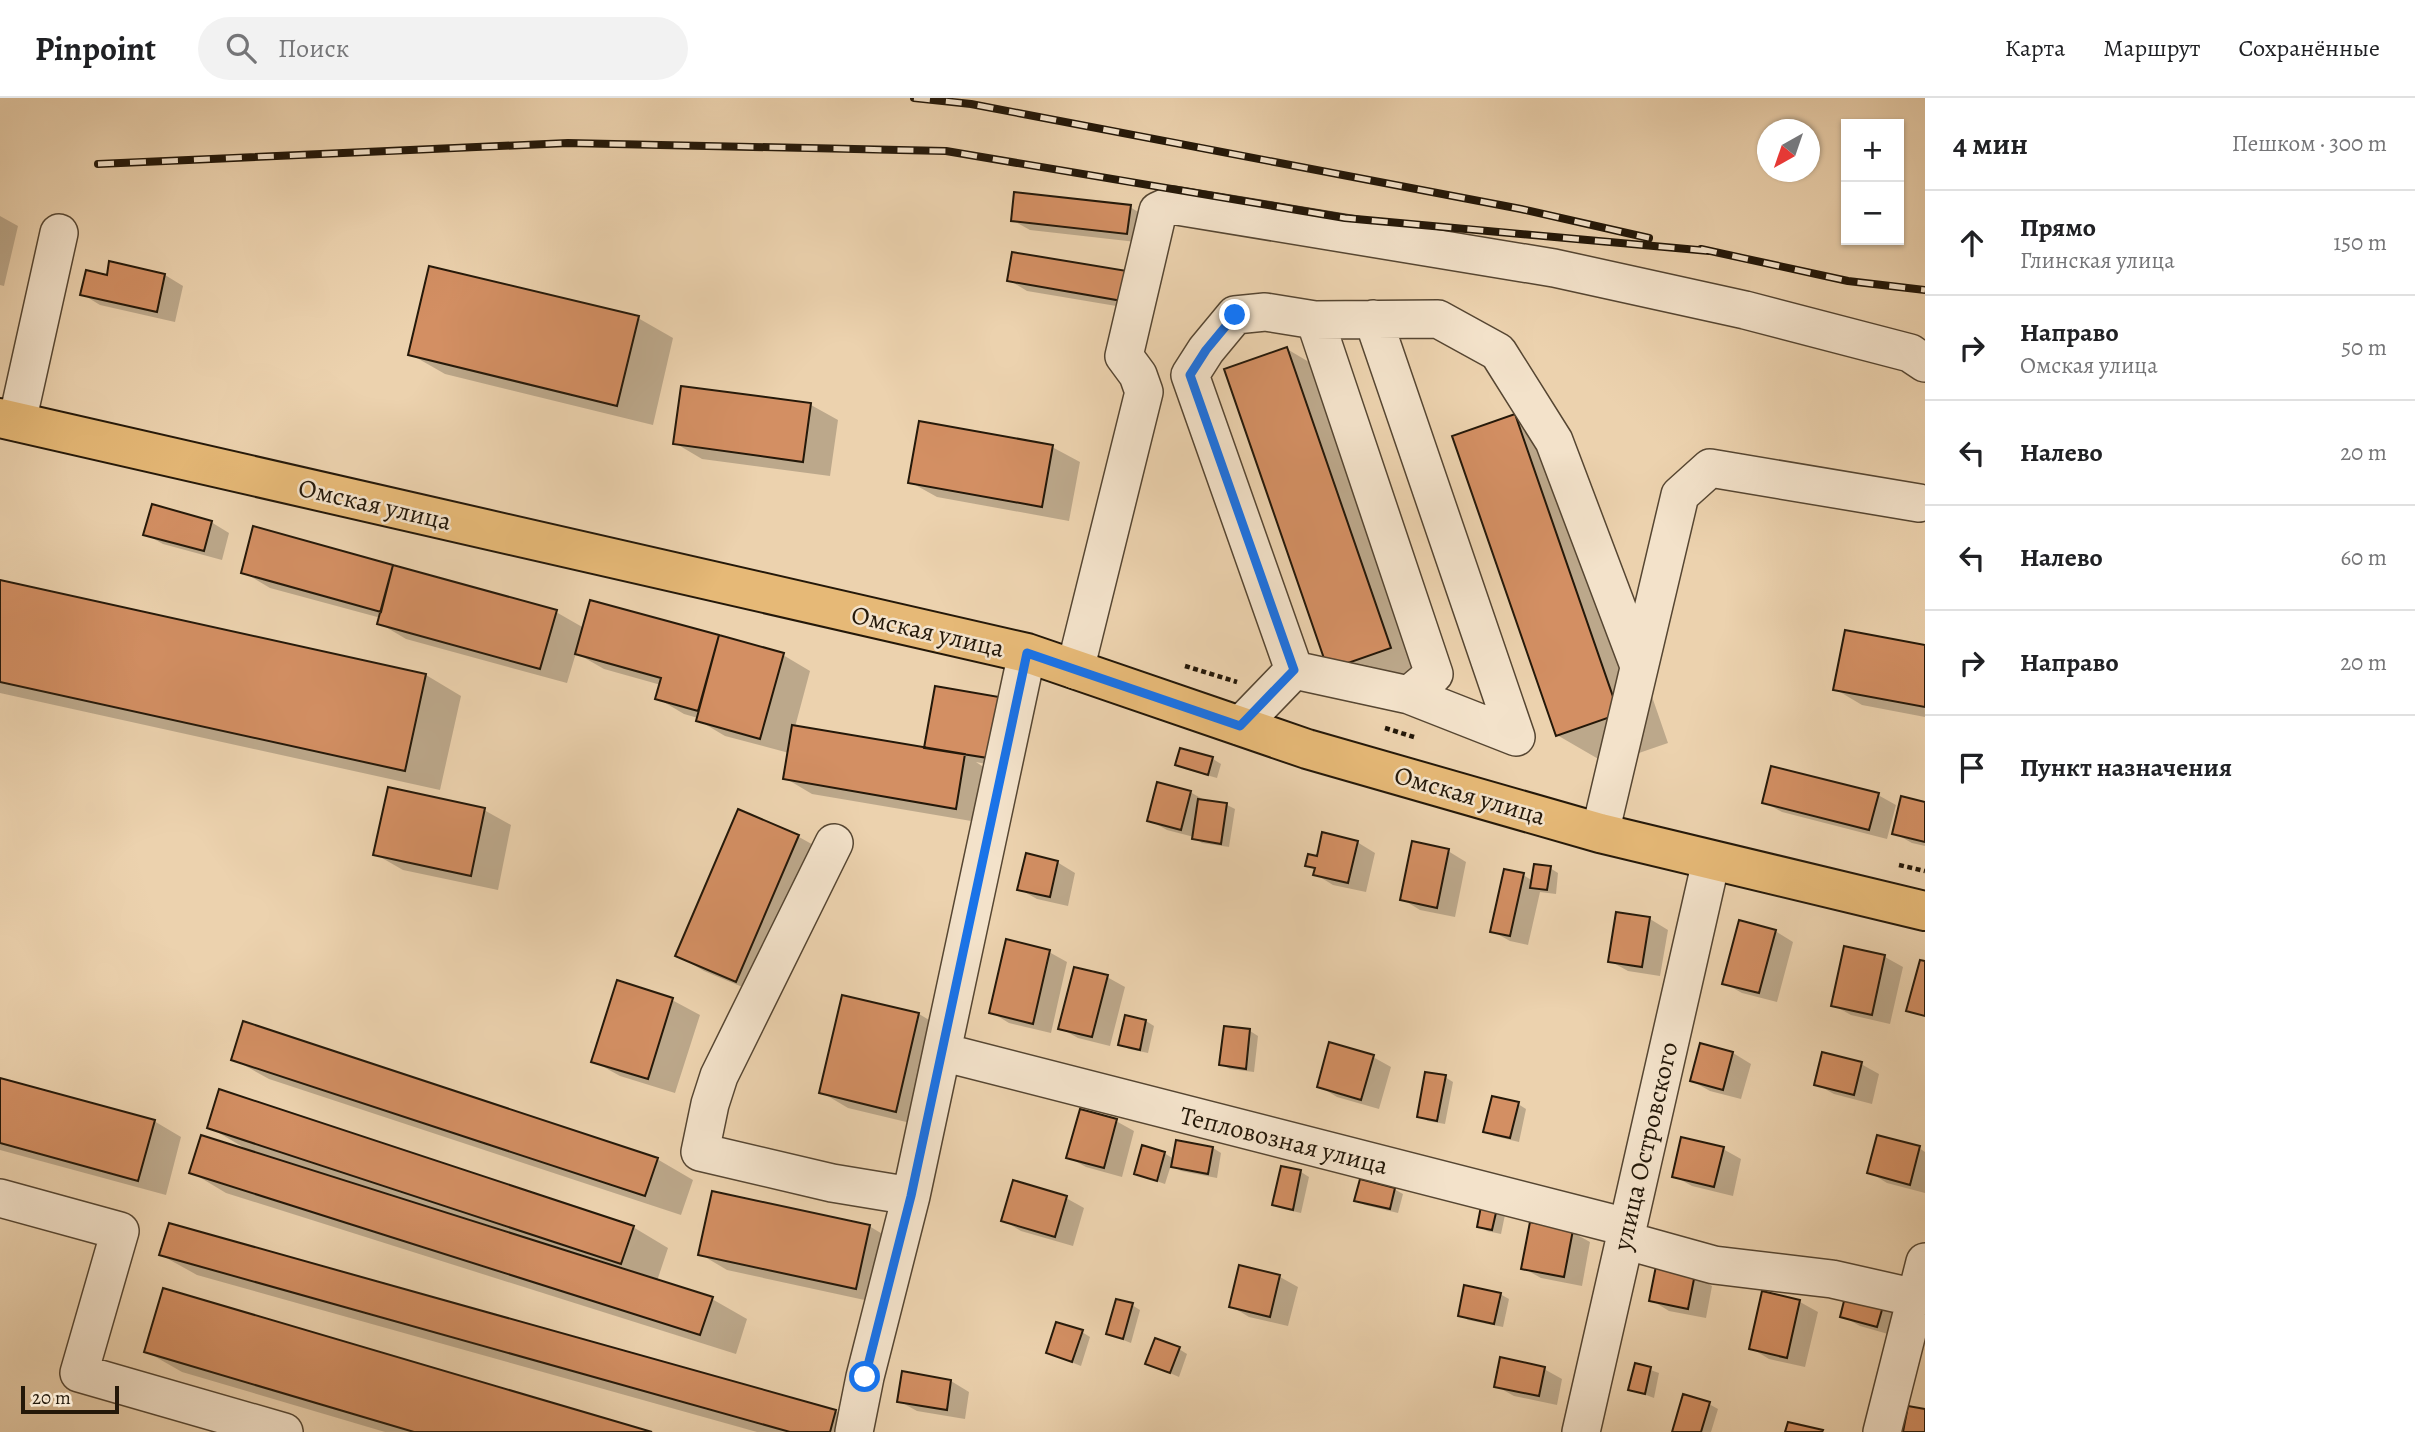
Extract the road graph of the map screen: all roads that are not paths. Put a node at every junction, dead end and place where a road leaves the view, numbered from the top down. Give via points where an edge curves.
1 (58, 233) dead end
2 (1373, 319) junction
3 (1315, 320) junction
4 (1925, 363) edge
5 (8, 420) edge
6 (1919, 503) dead end
7 (1027, 653) junction
8 (1639, 666) junction
9 (1075, 670) junction
10 (1294, 670) junction
11 (1409, 695) junction
12 (1240, 726) junction
13 (1600, 833) junction
14 (834, 844) dead end
15 (1711, 861) junction
16 (1925, 911) edge
17 (942, 1052) junction
18 (911, 1196) junction
19 (0, 1198) edge
20 (1625, 1234) junction
21 (1925, 1262) edge
22 (1916, 1298) junction
23 (284, 1432) edge
24 (854, 1432) edge
25 (1581, 1432) edge
26 (1882, 1432) edge

1 - 5 street
2 - 3 street
2 - 8 street via 1438,318 1498,352 1554,440
2 - 11 street via 1516,737
3 - 10 street via 1265,312 1235,315 1190,375
3 - 11 street via 1434,674
4 - 9 street via 1910,353 1745,310 1554,268 1171,205 1158,211 1124,356 1144,392
5 - 7 main road, Омская улица
6 - 8 street via 1710,468 1680,495
7 - 9 main road, Омская улица
7 - 17 street
8 - 13 street
9 - 12 main road, Омская улица
10 - 11 street
10 - 12 street
12 - 13 main road, Омская улица
13 - 15 main road, Омская улица
14 - 18 street via 719,1076 701,1153
15 - 16 main road, Омская улица
15 - 20 street, улица Островского
17 - 18 street
17 - 20 street, Тепловозная улица
18 - 24 street
19 - 23 street via 120,1231 79,1373
20 - 22 street, Тепловозная улица via 1714,1265 1832,1279
20 - 25 street, улица Островского
21 - 22 street
22 - 26 street

